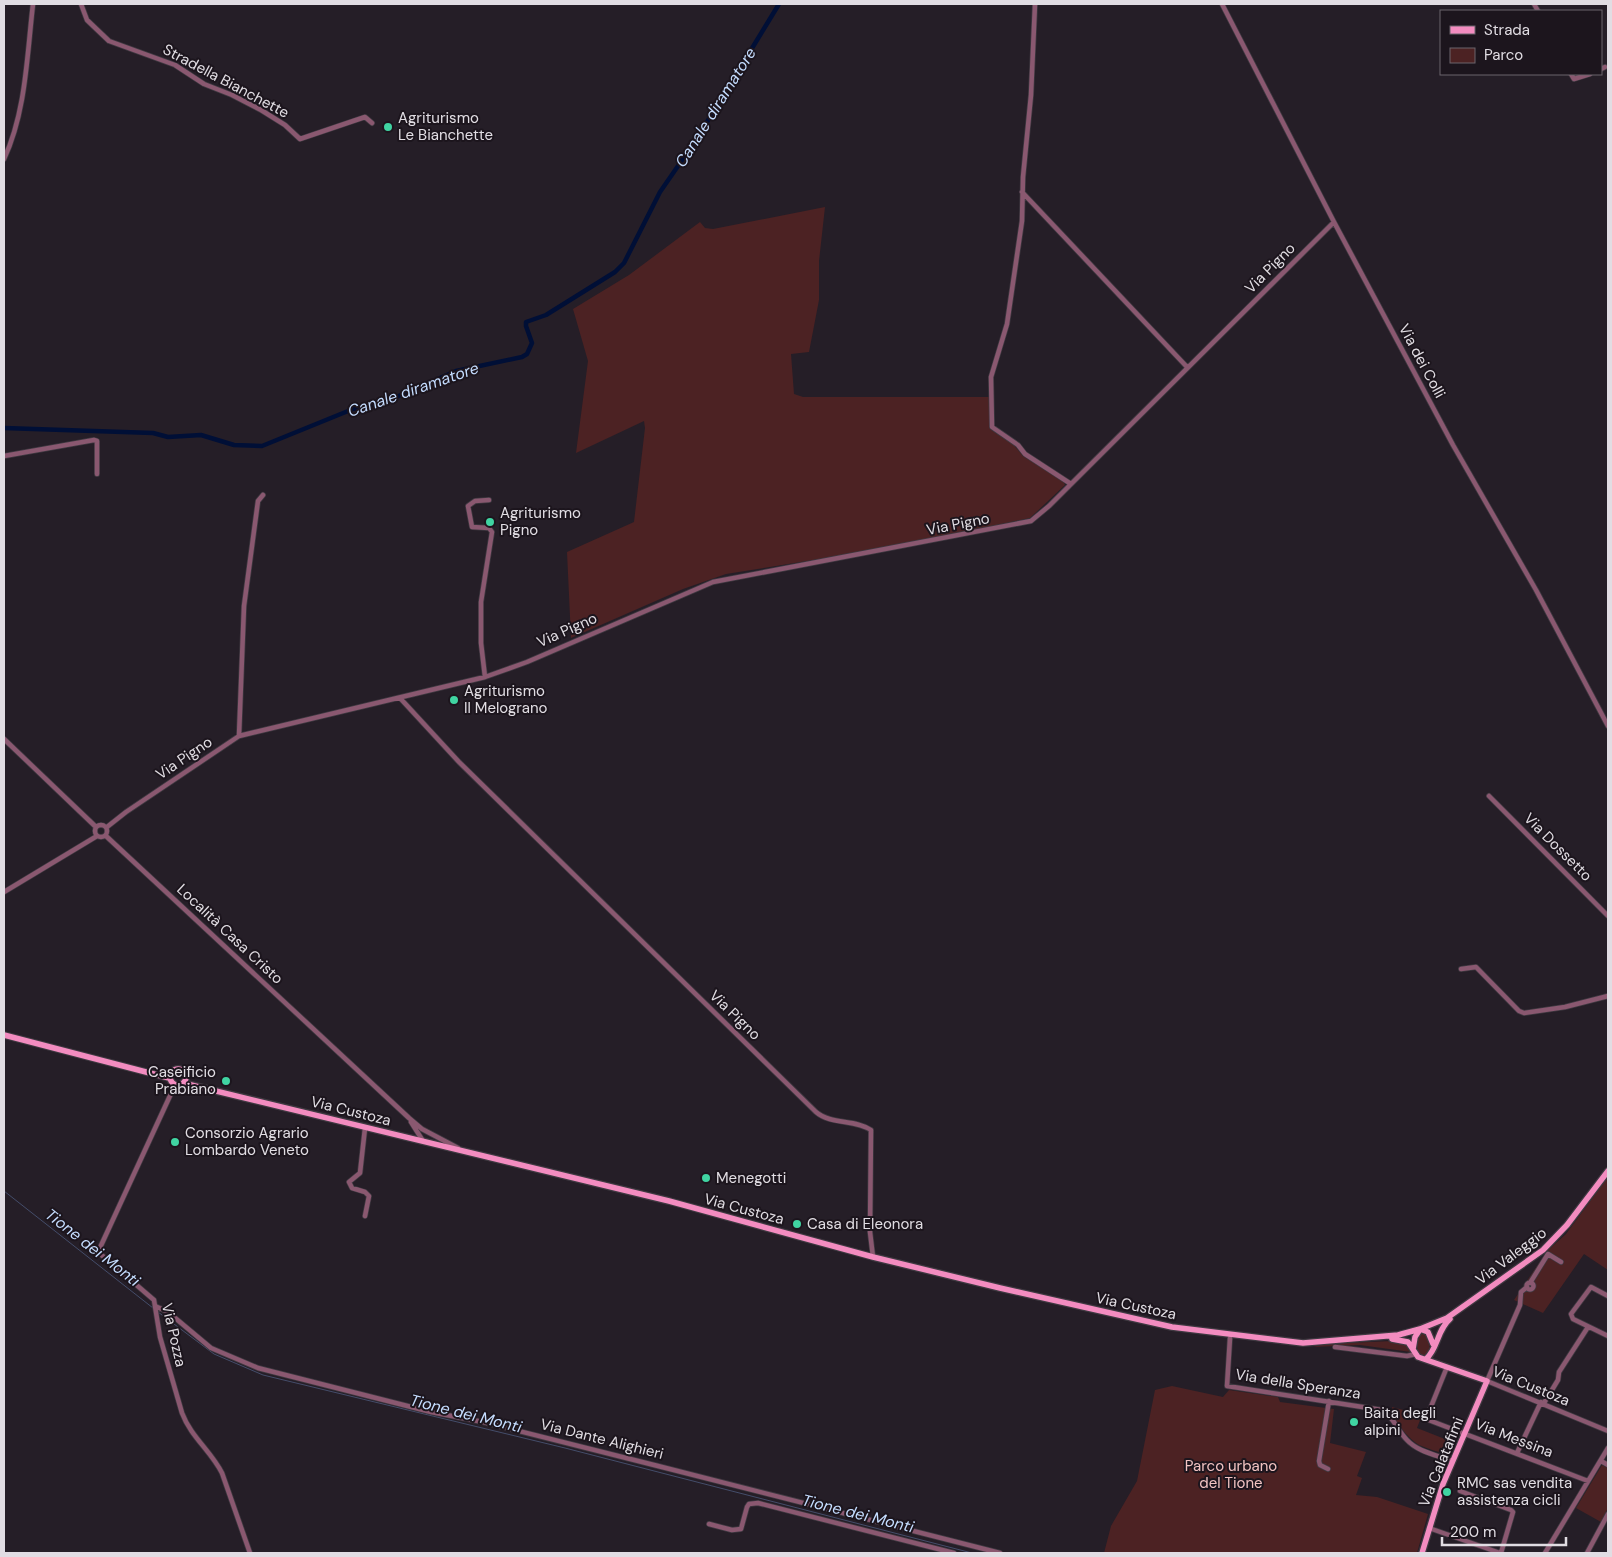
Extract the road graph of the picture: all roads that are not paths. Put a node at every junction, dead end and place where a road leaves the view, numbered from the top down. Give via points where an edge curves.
1 (33, 4) edge
2 (81, 4) edge
3 (1035, 4) edge
4 (1222, 4) edge
5 (1572, 75) edge
6 (1587, 75) edge
7 (372, 123) dead end
8 (4, 159) edge
9 (1022, 192) junction
10 (1334, 222) junction
11 (1187, 367) junction
12 (4, 456) edge
13 (97, 474) dead end
14 (1071, 484) junction
15 (263, 495) dead end
16 (489, 500) dead end
17 (485, 677) junction
18 (400, 698) junction
19 (1608, 726) edge
20 (239, 736) junction
21 (4, 739) edge
22 (1490, 796) dead end
23 (96, 827) junction
24 (107, 827) junction
25 (97, 836) junction
26 (106, 836) junction
27 (4, 892) edge
28 (1608, 916) edge
29 (1461, 969) dead end
30 (1608, 996) edge
31 (4, 1035) edge
32 (174, 1070) junction
33 (149, 1073) junction
34 (185, 1074) junction
35 (169, 1078) junction
36 (183, 1083) junction
37 (175, 1085) junction
38 (202, 1087) junction
39 (408, 1118) junction
40 (412, 1125) junction
41 (365, 1128) junction
42 (422, 1129) junction
43 (408, 1138) junction
44 (424, 1142) junction
45 (473, 1154) junction
46 (1608, 1172) edge
47 (365, 1216) dead end
48 (873, 1257) junction
49 (1561, 1262) dead end
50 (1608, 1296) edge
51 (155, 1307) junction
52 (1462, 1308) junction
53 (1588, 1327) junction
54 (1420, 1329) junction
55 (1608, 1336) edge
56 (1230, 1338) dead end
57 (1372, 1338) junction
58 (1335, 1347) dead end
59 (1433, 1348) junction
60 (1415, 1352) junction
61 (1426, 1359) junction
62 (1445, 1366) junction
63 (1488, 1381) junction
64 (1329, 1401) junction
65 (1542, 1403) junction
66 (1608, 1431) edge
67 (1466, 1432) junction
68 (1608, 1448) edge
69 (1517, 1453) junction
70 (1452, 1461) junction
71 (1601, 1461) junction
72 (1608, 1465) edge
73 (1328, 1469) dead end
74 (1588, 1481) junction
75 (1460, 1491) dead end
76 (1608, 1514) edge
77 (709, 1524) dead end
78 (1429, 1528) junction
79 (1494, 1552) edge
80 (250, 1553) edge
81 (954, 1553) edge
82 (1000, 1553) edge
83 (1422, 1553) edge
84 (1501, 1553) edge
85 (1545, 1553) edge
86 (1587, 1553) edge

1 - 8 street via 21,97
2 - 7 street, Stradella Bianchette via 86,20 108,41 155,57 215,90 232,95 285,125 300,139 365,116
3 - 9 street
4 - 10 street, Via dei Colli
5 - 6 street via 1574,79
9 - 11 street
9 - 14 street via 1022,221 1007,324 991,377 992,427 1025,454
10 - 11 street, Via Pigno
10 - 19 street, Via dei Colli
11 - 14 street, Via Pigno
12 - 13 street via 94,440 97,441
14 - 17 street, Via Pigno via 1031,521 713,582
15 - 20 street via 258,501 247,568
16 - 17 street via 475,501 468,506 472,527 489,528 492,532 481,602
17 - 18 street, Via Pigno
18 - 20 street, Via Pigno
18 - 48 street, Via Pigno via 459,762 816,1112 824,1118 871,1130 870,1232
20 - 24 street, Via Pigno
21 - 23 street
22 - 28 street, Via Dossetto
23 - 24 street via 102,824
23 - 25 street
24 - 26 street
25 - 26 street
25 - 27 street
26 - 39 street, Località Casa Cristo
29 - 30 street via 1476,967 1524,1013
31 - 33 main road, Via Custoza
32 - 33 main road, Via Custoza
32 - 34 main road, Via Custoza
32 - 35 main road
33 - 35 main road, Via Custoza
34 - 36 main road
34 - 38 main road, Via Custoza
35 - 37 main road
36 - 37 main road, Via Custoza
36 - 38 main road, Via Custoza
37 - 51 street, Via Pozza via 98,1250 147,1292
38 - 41 main road, Via Custoza
39 - 40 street
39 - 42 street
40 - 43 street
40 - 44 street
41 - 43 main road, Via Custoza
41 - 47 street via 360,1173 349,1182 352,1188 369,1196
42 - 44 street via 426,1134
42 - 45 street
43 - 44 main road, Via Custoza
44 - 45 main road, Via Custoza
45 - 48 main road, Via Custoza via 669,1201
46 - 52 main road, Via Valeggio via 1563,1231 1543,1250
48 - 57 main road, Via Custoza via 1180,1328 1303,1343
49 - 63 street via 1548,1254 1521,1292 1520,1305
50 - 53 street via 1591,1287 1572,1310 1573,1319
51 - 80 street, Via Pozza via 182,1414 222,1473
51 - 82 street, Via Dante Alighieri via 168,1312 211,1348 258,1368
52 - 54 main road, Via Custoza
52 - 59 main road via 1445,1323
53 - 55 street
53 - 65 street
54 - 57 main road, Via Custoza
54 - 59 main road via 1428,1332
54 - 60 main road via 1415,1337
56 - 64 street, Via della Speranza via 1226,1386
57 - 60 main road, Via Custoza via 1403,1339
58 - 60 street, Via Custoza via 1407,1356
59 - 61 main road
59 - 62 main road via 1436,1360
60 - 61 main road, Via Custoza
61 - 62 main road, Via Custoza
62 - 63 main road, Via Custoza
62 - 67 street, Via Messina via 1426,1420
63 - 65 street, Via Custoza
63 - 67 main road, Via Calatafimi
64 - 70 street, Via della Speranza via 1382,1410 1416,1448
64 - 73 street via 1319,1461
65 - 66 street, Via Custoza
65 - 69 street
67 - 69 street, Via Messina
67 - 70 main road, Via Calatafimi
68 - 71 street
69 - 74 street, Via Messina
70 - 78 main road, Via Calatafimi
71 - 72 street
71 - 74 street
74 - 85 street
75 - 84 street via 1513,1512
76 - 86 street
77 - 81 street via 741,1529 749,1504 758,1503
78 - 79 street
78 - 83 main road, Via Calatafimi
79 - 84 street

